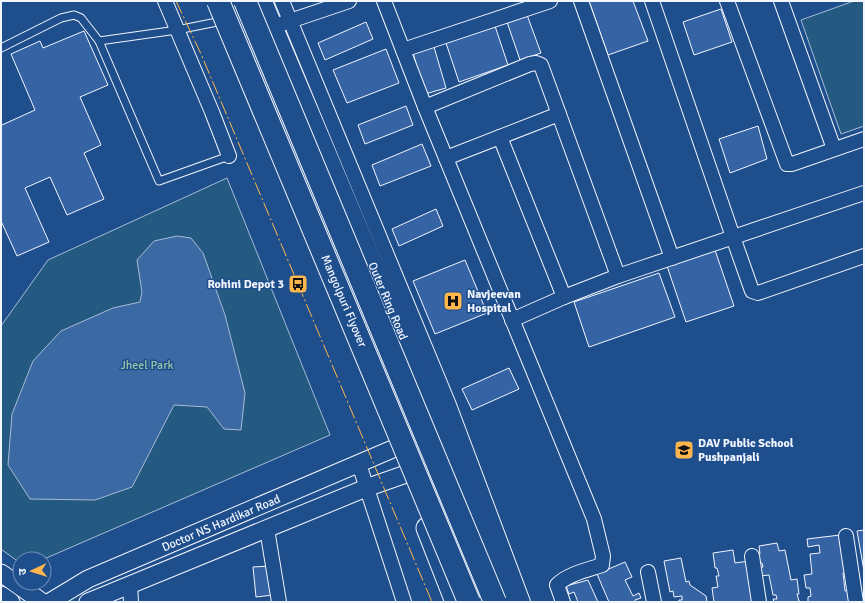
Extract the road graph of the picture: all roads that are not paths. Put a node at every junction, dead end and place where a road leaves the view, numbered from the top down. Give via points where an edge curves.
1 (165, 1) edge
2 (208, 1) edge
3 (218, 1) edge
4 (245, 1) edge
5 (261, 1) edge
6 (282, 1) edge
7 (349, 1) edge
8 (384, 1) edge
9 (550, 1) edge
10 (581, 1) edge
11 (652, 1) edge
12 (726, 1) edge
13 (781, 1) edge
14 (217, 22) junction
15 (281, 24) junction
16 (177, 30) junction
17 (99, 41) junction
18 (1, 48) edge
19 (403, 50) junction
20 (425, 107) junction
21 (559, 114) junction
22 (500, 137) junction
23 (864, 139) edge
24 (834, 149) junction
25 (229, 156) joint
26 (446, 158) junction
27 (864, 193) edge
28 (733, 237) junction
29 (864, 256) edge
30 (672, 258) junction
31 (618, 276) junction
32 (564, 297) junction
33 (389, 304) junction
34 (512, 320) junction
35 (345, 330) junction
36 (395, 448) junction
37 (359, 464) junction
38 (406, 474) junction
39 (366, 488) junction
40 (267, 528) junction
41 (846, 536) dead end
42 (752, 556) dead end
43 (648, 572) dead end
44 (1, 573) edge
45 (130, 585) junction
46 (1, 595) edge
47 (504, 597) edge
48 (11, 602) edge
49 (42, 602) edge
50 (50, 602) edge
51 (88, 602) edge
52 (131, 602) edge
53 (280, 602) edge
54 (404, 602) edge
55 (456, 602) edge
56 (462, 602) edge
57 (469, 602) edge
58 (523, 602) edge
59 (564, 602) edge
60 (654, 602) edge
61 (759, 602) edge
62 (856, 602) edge

1 - 16 street
2 - 14 main road
3 - 57 highway, Mangolpuri Flyover, bridge
4 - 47 highway, Mangolpuri Flyover, bridge
5 - 15 main road, Outer Ring Road
6 - 15 street
7 - 15 street
8 - 19 street
9 - 19 street
10 - 30 street
11 - 28 street
12 - 24 street via 786,164
13 - 24 street
14 - 16 lane
14 - 35 main road
15 - 33 main road, Outer Ring Road
15 - 58 street via 449,406
16 - 17 lane
16 - 25 street
17 - 18 lane via 81,18 74,15 62,18
17 - 25 lane via 159,181
19 - 20 street
20 - 21 street via 536,63 541,65
20 - 26 street
21 - 22 street
21 - 31 street
22 - 26 street
22 - 32 street
23 - 24 street
26 - 34 street
27 - 28 street
28 - 29 street via 752,291 756,293
28 - 30 street
30 - 31 street
31 - 32 street
32 - 34 street
33 - 35 main road
33 - 47 main road, Outer Ring Road via 441,427
34 - 59 street via 594,519 602,549 602,565 570,576 557,585
35 - 36 main road
36 - 37 street, Doctor NS Hardikar Road
36 - 38 main road
37 - 39 street
37 - 50 street, Doctor NS Hardikar Road via 88,579
38 - 39 street, Doctor NS Hardikar Road
38 - 55 main road
39 - 40 street, Doctor NS Hardikar Road
39 - 54 street
40 - 45 street, Doctor NS Hardikar Road
40 - 53 street
41 - 62 street
42 - 61 street
43 - 60 street
44 - 49 street
45 - 51 street, Doctor NS Hardikar Road
45 - 52 street
46 - 48 street
47 - 56 main road

